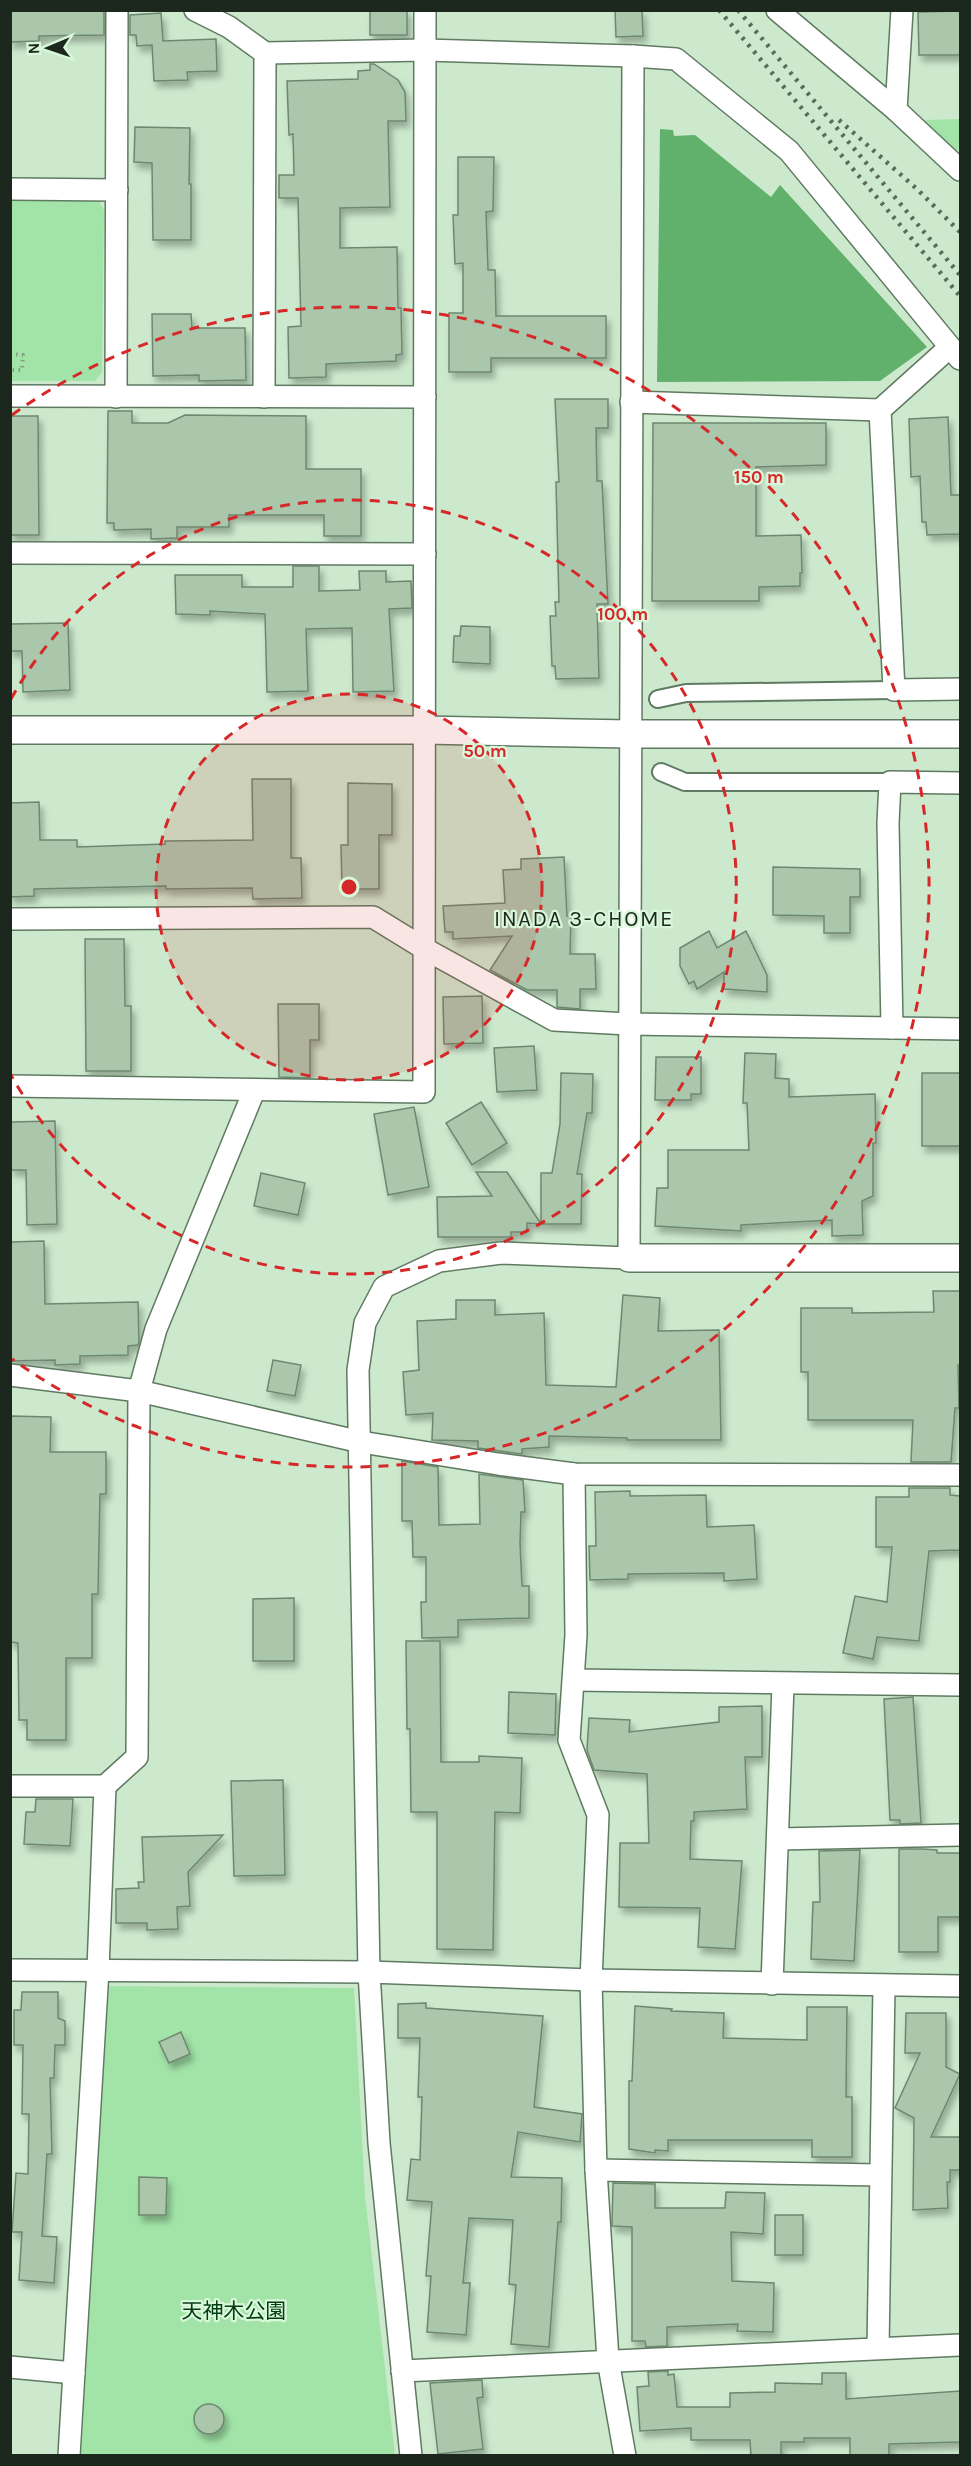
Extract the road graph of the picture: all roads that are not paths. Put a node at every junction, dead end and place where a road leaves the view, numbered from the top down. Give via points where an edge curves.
1 (117, 10) edge
2 (195, 10) edge
3 (425, 10) edge
4 (777, 10) edge
5 (903, 10) edge
6 (425, 50) junction
7 (265, 53) junction
8 (633, 56) junction
9 (896, 110) junction
10 (960, 170) edge
11 (10, 189) edge
12 (117, 190) junction
13 (955, 353) edge
14 (10, 396) edge
15 (425, 396) junction
16 (116, 397) junction
17 (264, 397) junction
18 (631, 402) junction
19 (880, 410) junction
20 (10, 553) edge
21 (425, 554) junction
22 (960, 689) edge
23 (894, 690) junction
24 (658, 699) dead end
25 (10, 730) edge
26 (425, 730) junction
27 (629, 734) junction
28 (960, 734) edge
29 (661, 772) dead end
30 (890, 782) junction
31 (960, 783) edge
32 (10, 919) edge
33 (425, 949) junction
34 (628, 1024) junction
35 (892, 1028) junction
36 (960, 1029) edge
37 (10, 1086) edge
38 (254, 1091) junction
39 (629, 1258) junction
40 (960, 1258) edge
41 (10, 1375) edge
42 (139, 1391) junction
43 (361, 1442) junction
44 (574, 1474) junction
45 (960, 1474) edge
46 (574, 1680) junction
47 (783, 1685) junction
48 (960, 1685) edge
49 (10, 1786) edge
50 (105, 1786) junction
51 (960, 1834) edge
52 (779, 1839) junction
53 (10, 1970) edge
54 (98, 1970) junction
55 (369, 1972) junction
56 (591, 1980) junction
57 (772, 1984) junction
58 (884, 1986) junction
59 (960, 1986) edge
60 (596, 2170) junction
61 (880, 2175) junction
62 (960, 2345) edge
63 (878, 2348) junction
64 (608, 2360) junction
65 (10, 2367) edge
66 (402, 2371) junction
67 (74, 2373) junction
68 (69, 2456) edge
69 (411, 2456) edge
70 (625, 2456) edge

1 - 12 street
2 - 7 street via 229,27
3 - 6 street
4 - 9 street
5 - 9 street
6 - 7 street
6 - 8 street
6 - 15 street
7 - 17 street
8 - 13 street via 676,59 789,151
8 - 18 street
9 - 10 street
11 - 12 street
12 - 16 street
13 - 19 street
14 - 16 street
15 - 17 street
15 - 21 street
16 - 17 street
18 - 19 street
18 - 27 street
19 - 23 street
20 - 21 street
21 - 26 street
22 - 23 street
23 - 24 street via 686,693
25 - 26 street
26 - 27 street
26 - 33 street
27 - 28 street
27 - 34 street
29 - 30 street via 685,782
30 - 31 street
30 - 35 street
32 - 33 street via 373,917
33 - 34 street via 554,1020
33 - 38 street via 424,1092
34 - 35 street
34 - 39 street
35 - 36 street
37 - 38 street
38 - 42 street via 156,1329
39 - 40 street
39 - 43 street via 501,1253 439,1261 384,1287 365,1323 358,1370
41 - 42 street
42 - 43 street
42 - 50 street via 137,1757
43 - 44 street
43 - 55 street
44 - 45 street
44 - 46 street
46 - 47 street
46 - 56 street via 568,1740 598,1815
47 - 48 street
47 - 52 street
49 - 50 street
50 - 54 street
51 - 52 street
52 - 57 street
53 - 54 street
54 - 55 street
54 - 67 street
55 - 56 street
55 - 66 street via 379,2143
56 - 57 street
56 - 60 street
57 - 58 street
58 - 59 street
58 - 61 street
60 - 61 street
60 - 64 street
61 - 63 street
62 - 63 street
63 - 64 street
64 - 66 street
64 - 70 street
65 - 67 street
66 - 69 street
67 - 68 street

